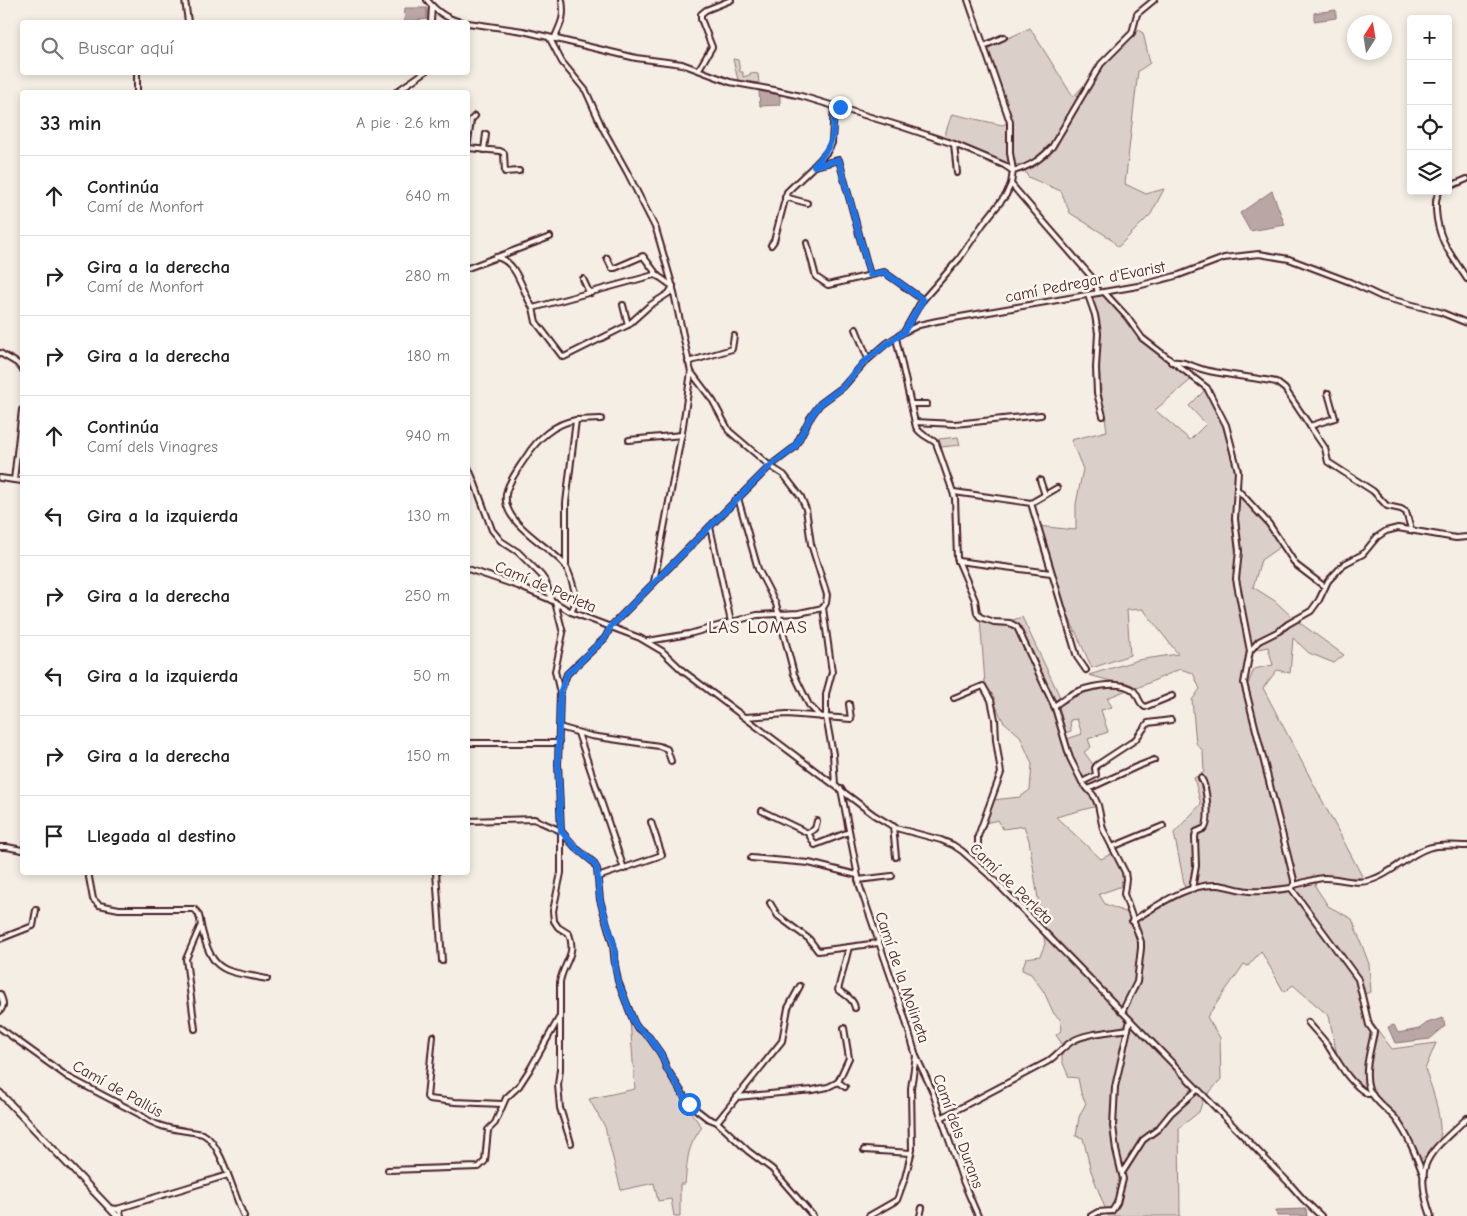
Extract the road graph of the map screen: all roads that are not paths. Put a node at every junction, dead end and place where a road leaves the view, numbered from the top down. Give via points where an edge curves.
1 (185, 0) edge
2 (427, 0) edge
3 (562, 0) edge
4 (731, 0) edge
5 (968, 0) edge
6 (1154, 0) edge
7 (432, 6) junction
8 (188, 20) edge
9 (431, 20) edge
10 (451, 20) edge
11 (470, 23) edge
12 (1004, 37) dead end
13 (552, 39) junction
14 (984, 46) junction
15 (698, 69) junction
16 (137, 75) edge
17 (421, 75) edge
18 (137, 90) edge
19 (399, 90) edge
20 (834, 106) junction
21 (475, 116) dead end
22 (470, 127) edge
23 (486, 134) dead end
24 (954, 144) junction
25 (470, 148) edge
26 (484, 150) junction
27 (814, 166) junction
28 (519, 171) dead end
29 (1013, 171) junction
30 (957, 173) dead end
31 (1467, 179) edge
32 (1011, 184) junction
33 (1452, 185) edge
34 (1438, 195) edge
35 (785, 197) junction
36 (807, 203) dead end
37 (550, 237) dead end
38 (807, 243) dead end
39 (771, 245) dead end
40 (496, 257) junction
41 (607, 258) dead end
42 (470, 267) edge
43 (870, 275) junction
44 (658, 276) junction
45 (582, 279) dead end
46 (1467, 279) edge
47 (673, 286) junction
48 (1104, 292) junction
49 (591, 293) junction
50 (1098, 293) junction
51 (1088, 295) junction
52 (923, 300) junction
53 (623, 305) dead end
54 (533, 308) junction
55 (1467, 323) edge
56 (628, 325) junction
57 (856, 329) dead end
58 (904, 332) junction
59 (734, 336) dead end
60 (896, 338) junction
61 (0, 353) edge
62 (868, 359) junction
63 (20, 361) edge
64 (688, 362) junction
65 (1171, 362) junction
66 (17, 363) junction
67 (20, 367) edge
68 (691, 372) junction
69 (1328, 393) dead end
70 (911, 404) junction
71 (927, 404) dead end
72 (1041, 415) dead end
73 (1103, 416) dead end
74 (601, 419) dead end
75 (576, 420) junction
76 (915, 422) junction
77 (1310, 426) junction
78 (682, 435) junction
79 (20, 438) edge
80 (629, 440) dead end
81 (770, 466) junction
82 (470, 472) edge
83 (0, 478) edge
84 (14, 480) junction
85 (1040, 480) dead end
86 (20, 481) edge
87 (1057, 488) dead end
88 (1238, 490) junction
89 (954, 492) junction
90 (1045, 495) junction
91 (738, 498) junction
92 (1031, 504) junction
93 (710, 527) junction
94 (1410, 529) junction
95 (1467, 537) edge
96 (958, 561) junction
97 (566, 565) junction
98 (470, 570) edge
99 (1051, 573) junction
100 (654, 582) junction
101 (1325, 587) junction
102 (553, 601) junction
103 (823, 608) junction
104 (572, 612) junction
105 (778, 614) junction
106 (730, 622) junction
107 (611, 626) junction
108 (648, 641) junction
109 (1250, 651) junction
110 (1086, 670) dead end
111 (560, 693) junction
112 (1172, 696) dead end
113 (954, 698) dead end
114 (849, 704) dead end
115 (1054, 706) junction
116 (746, 717) junction
117 (824, 717) junction
118 (1171, 720) dead end
119 (559, 728) junction
120 (578, 733) junction
121 (470, 743) edge
122 (558, 743) junction
123 (1154, 760) dead end
124 (671, 761) dead end
125 (1201, 778) dead end
126 (1082, 782) junction
127 (835, 784) junction
128 (841, 789) junction
129 (1088, 789) junction
130 (762, 810) dead end
131 (470, 821) edge
132 (817, 821) dead end
133 (651, 822) dead end
134 (893, 826) junction
135 (1163, 826) dead end
136 (561, 831) junction
137 (849, 832) junction
138 (808, 833) junction
139 (978, 846) dead end
140 (1467, 846) edge
141 (0, 847) edge
142 (1112, 847) junction
143 (20, 849) edge
144 (896, 857) dead end
145 (751, 858) dead end
146 (624, 869) junction
147 (89, 875) edge
148 (436, 875) edge
149 (892, 876) dead end
150 (598, 877) junction
151 (858, 877) junction
152 (1293, 887) junction
153 (1192, 889) junction
154 (770, 903) dead end
155 (36, 910) dead end
156 (1132, 921) junction
157 (201, 924) junction
158 (0, 939) edge
159 (878, 943) junction
160 (849, 947) junction
161 (442, 961) dead end
162 (267, 979) dead end
163 (800, 986) dead end
164 (0, 994) edge
165 (855, 1008) dead end
166 (0, 1011) edge
167 (1122, 1012) junction
168 (560, 1016) junction
169 (1130, 1020) junction
170 (1308, 1022) dead end
171 (0, 1028) edge
172 (844, 1028) dead end
173 (1128, 1029) junction
174 (194, 1030) dead end
175 (433, 1036) dead end
176 (916, 1056) junction
177 (838, 1082) junction
178 (846, 1086) dead end
179 (1197, 1090) junction
180 (0, 1093) edge
181 (1372, 1093) junction
182 (737, 1096) junction
183 (0, 1097) edge
184 (502, 1104) junction
185 (941, 1118) junction
186 (1467, 1118) edge
187 (717, 1122) junction
188 (571, 1143) dead end
189 (864, 1150) dead end
190 (912, 1153) junction
191 (388, 1170) dead end
192 (1122, 1173) junction
193 (228, 1175) junction
194 (1424, 1177) junction
195 (109, 1208) junction
196 (922, 1208) dead end
197 (117, 1209) junction
198 (115, 1216) edge
199 (121, 1216) edge
200 (244, 1216) edge
201 (813, 1216) edge
202 (869, 1216) edge
203 (920, 1216) edge
204 (977, 1216) edge
205 (1091, 1216) edge
206 (1321, 1216) edge
207 (1431, 1216) edge

1 - 8 street
2 - 7 street
3 - 13 street via 563,20
4 - 15 street via 701,14 712,47
5 - 14 street
6 - 29 street via 1137,14 1132,33 1101,64 1052,147 1033,164
7 - 9 street
7 - 10 street
11 - 13 street
12 - 14 street
13 - 15 street
13 - 47 street via 562,62 586,91 652,220
14 - 29 street via 1010,122
15 - 20 street via 730,82
16 - 18 street
17 - 19 street
20 - 24 street
20 - 27 street via 832,143
21 - 22 street
23 - 26 street
24 - 29 street
24 - 30 street
25 - 26 street
26 - 28 street via 504,154 506,172
27 - 35 street
27 - 43 street via 839,160
29 - 32 street
31 - 33 street
32 - 50 street via 1095,281
32 - 52 street via 959,259
34 - 46 street via 1439,234
35 - 36 street
35 - 39 street
37 - 40 street
38 - 43 street via 816,277 828,285
40 - 42 street
40 - 54 street via 507,262
41 - 44 street via 615,268 643,256
43 - 52 street via 884,272
44 - 47 street
44 - 49 street
45 - 49 street
47 - 56 street via 669,293
47 - 64 street
48 - 50 street, camí Pedregar d'Evarist
48 - 55 street, camí Pedregar d'Evarist via 1170,278 1224,258 1260,254 1288,259 1382,297 1440,312
48 - 65 street via 1142,338
49 - 54 street
50 - 51 street, camí Pedregar d'Evarist
51 - 58 street, camí Pedregar d'Evarist via 937,321
51 - 73 street via 1098,333 1097,393
52 - 58 street
53 - 56 street
54 - 56 street via 536,322 564,357
57 - 62 street
58 - 60 street
59 - 64 street via 732,349
60 - 62 street
60 - 70 street
61 - 66 street
62 - 81 street via 843,387 820,404 795,447
63 - 66 street
64 - 68 street
65 - 77 street via 1180,361 1209,371 1276,382 1286,388
65 - 88 street via 1207,388 1226,425 1238,471
66 - 67 street
68 - 78 street
68 - 81 street via 713,401 729,431
69 - 77 street via 1335,418
70 - 71 street
70 - 76 street
72 - 76 street via 956,424
74 - 75 street
75 - 97 street via 566,503
75 - 97 street via 553,428 534,444 506,492 511,517
76 - 89 street via 919,432 936,443
77 - 94 street via 1324,448 1328,462 1373,491 1387,506 1406,512
78 - 80 street
78 - 100 street
79 - 84 street
81 - 91 street
81 - 103 street via 794,486 806,509 811,544 826,587
82 - 102 street via 492,530 540,575
83 - 84 street
84 - 86 street
85 - 90 street
87 - 90 street
88 - 101 street via 1269,524 1296,566
88 - 109 street via 1236,579
89 - 92 street
89 - 96 street
90 - 92 street
91 - 93 street
91 - 105 street via 758,569
92 - 99 street
93 - 100 street
93 - 106 street
94 - 95 street via 1456,538
94 - 101 street via 1398,528 1377,537 1362,554 1344,564
96 - 99 street
96 - 115 street via 975,600 977,613 994,622 1017,627
97 - 104 street via 577,600
98 - 102 street, Camí de Perleta
99 - 110 street via 1077,657
100 - 107 street
101 - 109 street via 1311,611 1259,641
102 - 104 street, Camí de Perleta
102 - 111 street via 564,633 555,671
103 - 105 street
103 - 117 street via 832,672
104 - 107 street, Camí de Perleta
105 - 106 street
105 - 117 street via 794,674 809,705
106 - 108 street
107 - 108 street, Camí de Perleta
107 - 111 street via 605,638 567,674
108 - 116 street, Camí de Perleta
109 - 152 street via 1244,683
111 - 119 street
112 - 115 street via 1145,707 1134,691 1112,684 1072,694
113 - 139 street via 983,686 996,718 1001,773 978,836
114 - 117 street via 851,719
115 - 126 street via 1070,758
116 - 117 street via 787,714
116 - 127 street, Camí de Perleta
117 - 127 street
118 - 126 street via 1148,724 1135,740 1097,765 1096,775
119 - 120 street
119 - 122 street
120 - 124 street via 664,747
120 - 146 street
121 - 122 street
122 - 136 street
123 - 129 street
125 - 153 street via 1205,784 1208,818 1205,828 1196,832
126 - 129 street
127 - 128 street, Camí de Perleta
128 - 134 street, Camí de Perleta
128 - 137 street, Camí de la Molineta
129 - 142 street via 1098,805 1103,829
130 - 138 street
131 - 136 street via 534,819
132 - 138 street via 816,829
133 - 146 street via 662,855
134 - 144 street
134 - 167 street, Camí de Perleta via 941,840 962,851
135 - 142 street
136 - 150 street via 593,862
136 - 168 street via 561,873 553,911 554,921 568,934 572,948 561,975
137 - 138 street via 815,845
137 - 151 street, Camí de la Molineta
140 - 152 street via 1429,847 1365,882 1317,878
141 - 143 street
142 - 156 street via 1125,872 1124,894
145 - 151 street via 809,863
146 - 150 street
147 - 157 street via 93,898 99,905 119,909 194,909
148 - 161 street
149 - 151 street
150 - 187 street via 600,900 614,945 618,981 633,1020 661,1054 689,1104
151 - 159 street, Camí de la Molineta
152 - 153 street via 1248,891 1218,885
152 - 181 street via 1358,979 1369,1025 1374,1032 1367,1080
153 - 156 street via 1179,893
154 - 160 street via 778,916 809,939 818,951
155 - 158 street via 33,926
156 - 167 street via 1141,948 1137,982
157 - 162 street via 208,952 220,967 236,974
157 - 174 street via 186,959
159 - 160 street
159 - 176 street, Camí de la Molineta
160 - 165 street via 838,990 850,998
163 - 182 street via 788,1008 782,1041
164 - 166 street via 4,1003
167 - 169 street, Camí de Perleta
168 - 184 street via 519,1086
168 - 188 street via 558,1085 560,1108
169 - 173 street
169 - 179 street, Camí de Perleta
170 - 181 street via 1359,1089
171 - 193 street, Camí de Pallús via 68,1077 148,1121 208,1137
172 - 177 street via 849,1058
173 - 185 street via 1078,1038 1047,1062
173 - 192 street via 1117,1076 1113,1114
175 - 184 street via 428,1099
176 - 185 street, Camí dels Durans
176 - 190 street, Camí de la Molineta via 910,1100
177 - 178 street
177 - 182 street via 813,1090
179 - 192 street via 1171,1113 1158,1130 1143,1140
179 - 206 street, Camí de Perleta
180 - 195 main road
181 - 194 street via 1412,1144
182 - 187 street
183 - 198 main road
184 - 191 street via 495,1123 488,1130 485,1161 479,1167
185 - 204 street, Camí dels Durans
186 - 194 street via 1430,1154 1425,1163
187 - 201 street via 772,1169
189 - 190 street
190 - 202 street, Camí de la Molineta via 897,1200
192 - 205 street via 1115,1209
193 - 197 street
193 - 200 street, Camí de Pallús
194 - 207 street
195 - 197 street
195 - 198 main road
196 - 203 street
197 - 199 street

